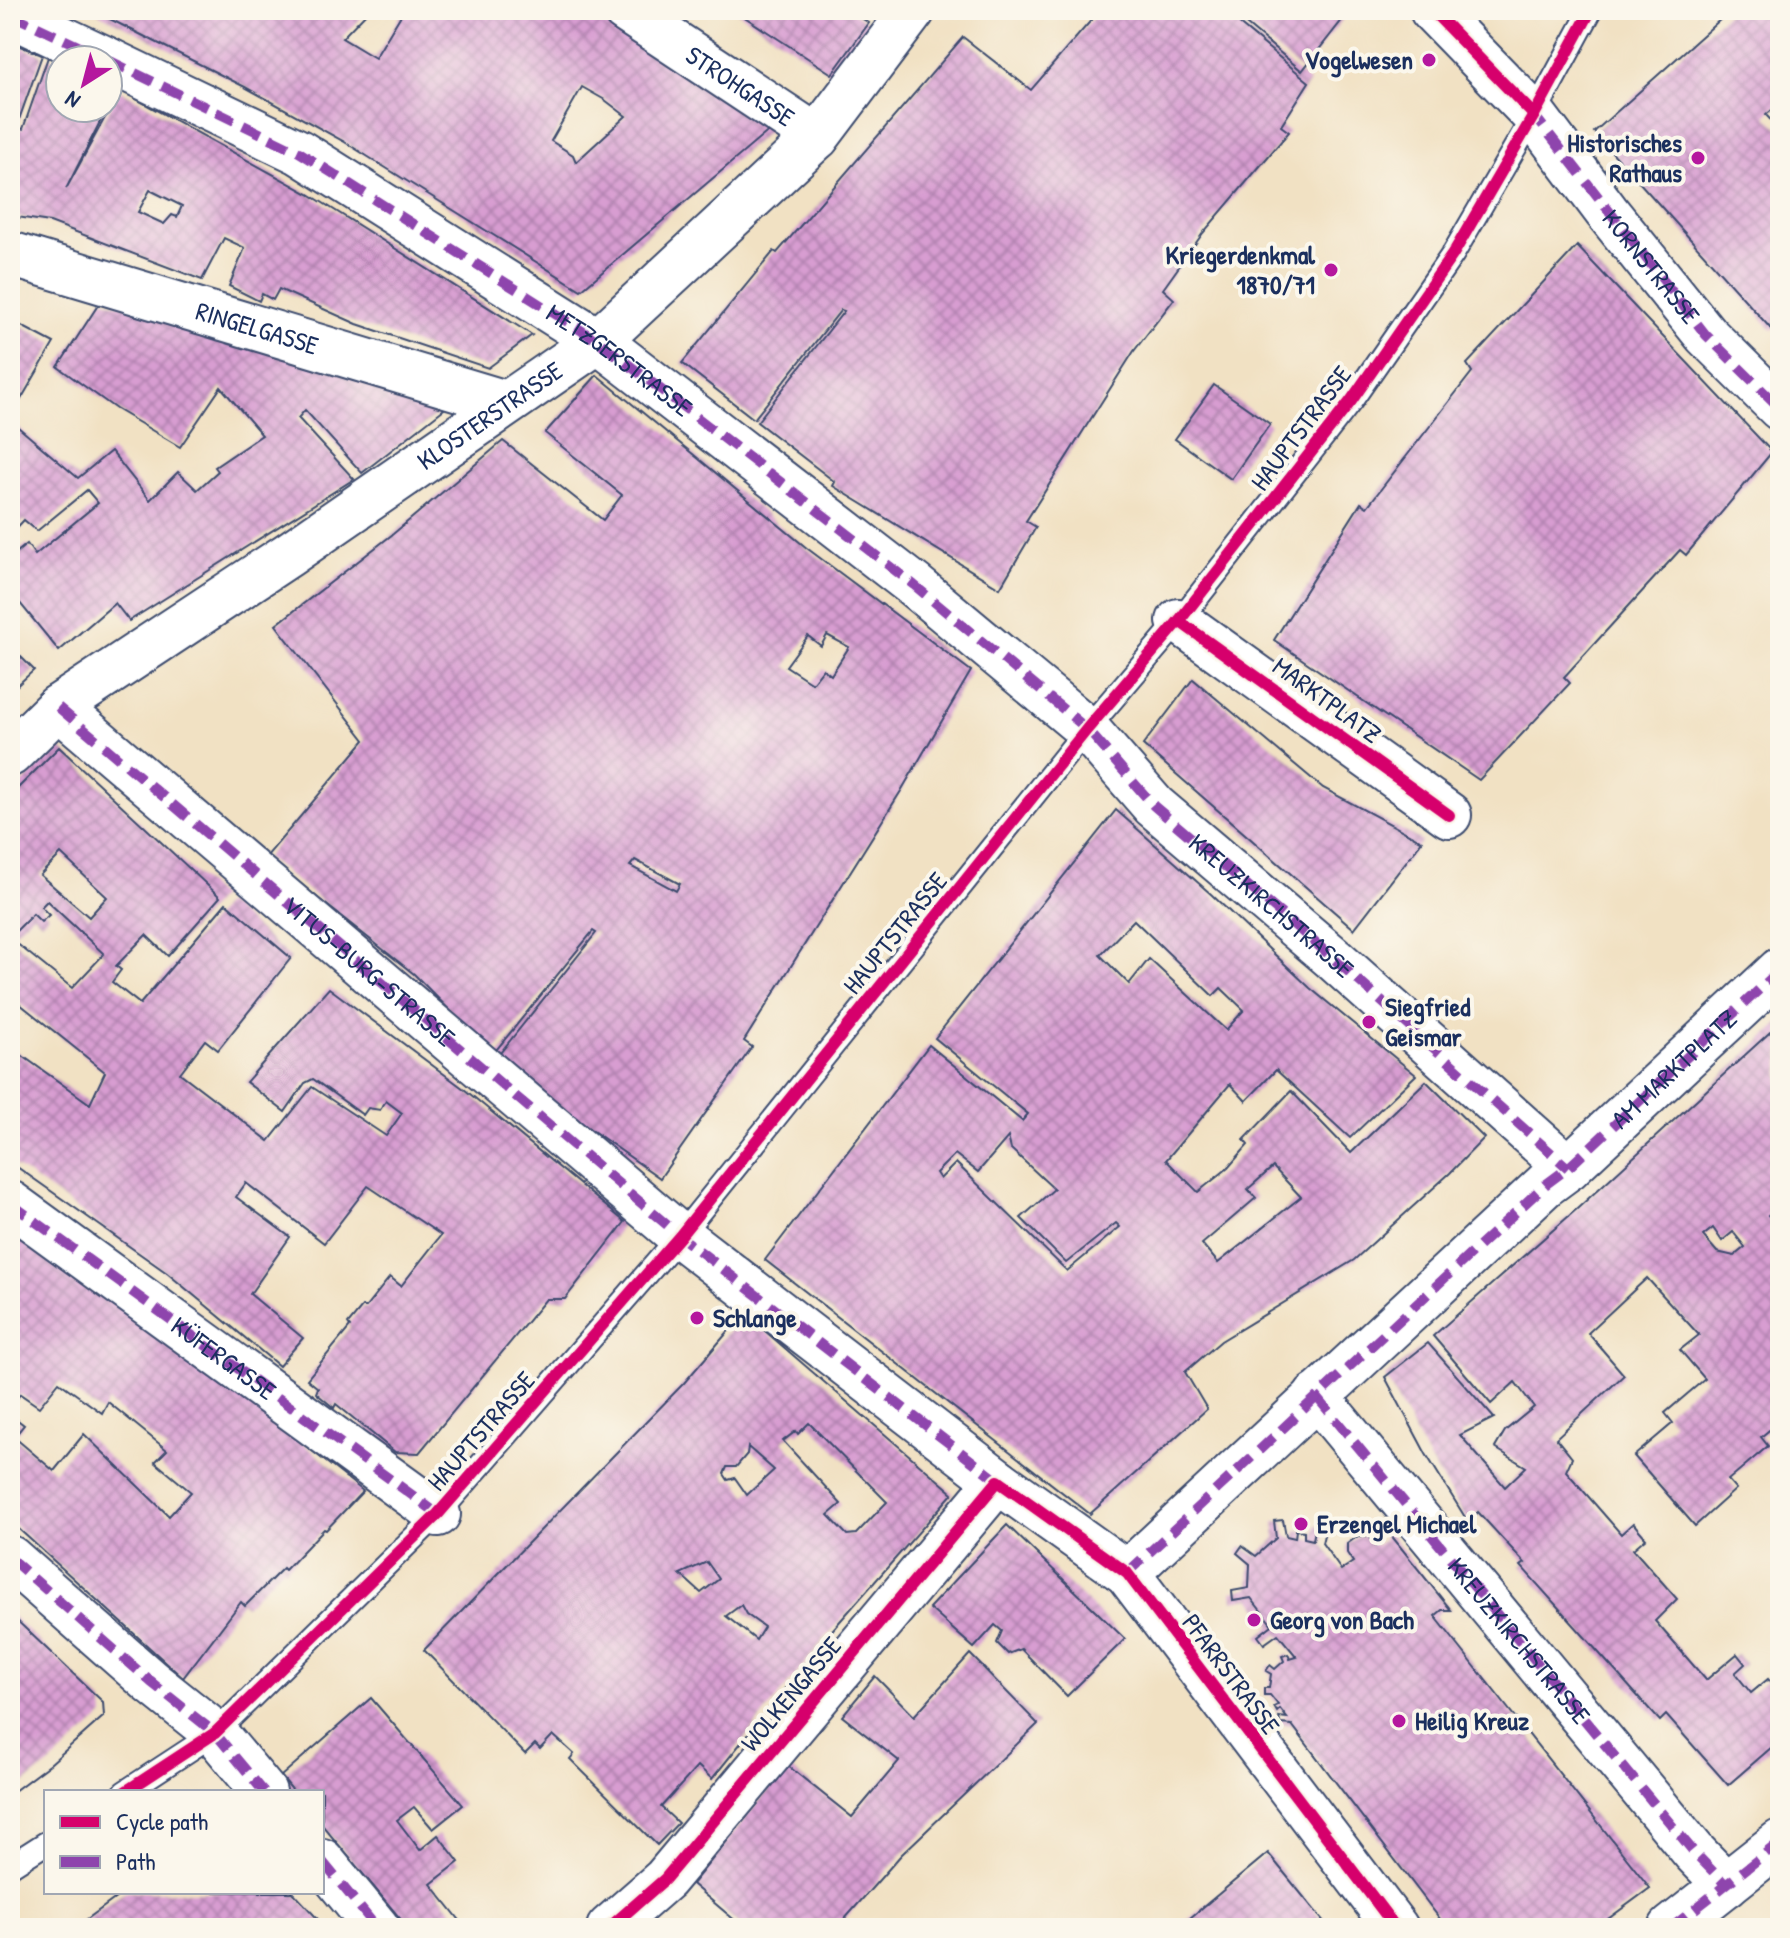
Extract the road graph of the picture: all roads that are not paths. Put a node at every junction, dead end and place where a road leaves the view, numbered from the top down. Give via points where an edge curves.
1 (625, 10) edge
2 (913, 10) edge
3 (1432, 10) edge
4 (1591, 10) edge
5 (10, 14) edge
6 (74, 44) edge
7 (124, 68) edge
8 (1534, 115) junction
9 (817, 137) junction
10 (10, 254) edge
11 (598, 341) junction
12 (506, 403) junction
13 (1780, 408) edge
14 (1179, 621) junction
15 (58, 707) junction
16 (1087, 729) junction
17 (10, 754) edge
18 (1449, 815) dead end
19 (1780, 970) edge
20 (1568, 1168) junction
21 (10, 1203) edge
22 (680, 1236) junction
23 (1316, 1396) junction
24 (998, 1481) junction
25 (438, 1514) junction
26 (10, 1558) edge
27 (1127, 1573) junction
28 (215, 1733) junction
29 (128, 1790) edge
30 (262, 1790) edge
31 (1780, 1842) edge
32 (44, 1844) edge
33 (324, 1863) edge
34 (10, 1866) edge
35 (1726, 1885) junction
36 (377, 1928) edge
37 (609, 1928) edge
38 (1396, 1928) edge
39 (1671, 1928) edge

1 - 9 street, STROHGASSE
2 - 9 street, KLOSTERSTRASSE
3 - 8 street, KORNSTRASSE
4 - 8 lane, HAUPTSTRASSE
5 - 6 street, METZGERSTRASSE
7 - 11 street, METZGERSTRASSE via 299,152
8 - 13 street, KORNSTRASSE via 1706,335
8 - 14 lane, HAUPTSTRASSE via 1453,254 1360,389
9 - 11 street, KLOSTERSTRASSE
10 - 12 street, RINGELGASSE
11 - 12 street, KLOSTERSTRASSE
11 - 16 street, METZGERSTRASSE via 914,585
12 - 15 street, KLOSTERSTRASSE
14 - 16 lane, HAUPTSTRASSE
14 - 18 street, MARKTPLATZ
15 - 17 street, KLOSTERSTRASSE
15 - 22 street, VITUS-BURG-STRASSE
16 - 20 street, KREUZKIRCHSTRASSE via 1154,806
16 - 22 lane, HAUPTSTRASSE
19 - 20 street, AM MARKTPLATZ
20 - 23 street
21 - 25 street, KÜFERGASSE
22 - 24 street, PFARRSTRASSE
22 - 25 lane, HAUPTSTRASSE
23 - 27 street
23 - 35 street, KREUZKIRCHSTRASSE
24 - 27 street, PFARRSTRASSE
24 - 37 street, WOLKENGASSE via 665,1879
25 - 28 lane, HAUPTSTRASSE
26 - 28 street
27 - 38 street, PFARRSTRASSE
28 - 29 lane, HAUPTSTRASSE
28 - 30 street
31 - 35 street
32 - 34 lane
33 - 36 street
35 - 39 street

